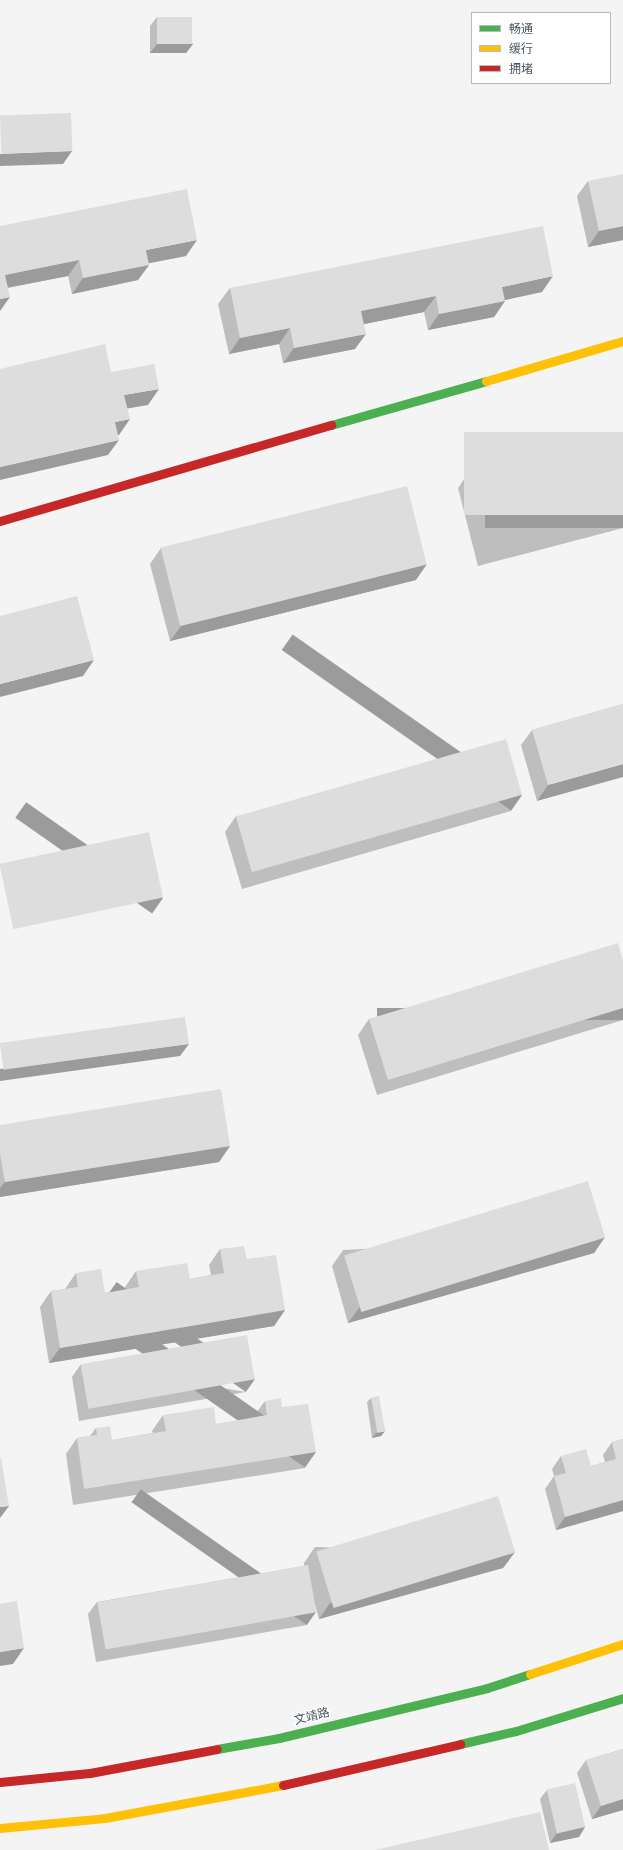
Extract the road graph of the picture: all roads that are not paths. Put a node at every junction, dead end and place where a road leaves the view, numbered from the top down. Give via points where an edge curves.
1 (623, 341) edge
2 (0, 521) edge
3 (623, 1644) edge
4 (623, 1698) edge
5 (0, 1782) edge
6 (0, 1828) edge

1 - 2 main road
3 - 5 main road, 文靖路 via 487,1688 279,1738 90,1773
4 - 6 main road via 516,1731 296,1783 106,1818

